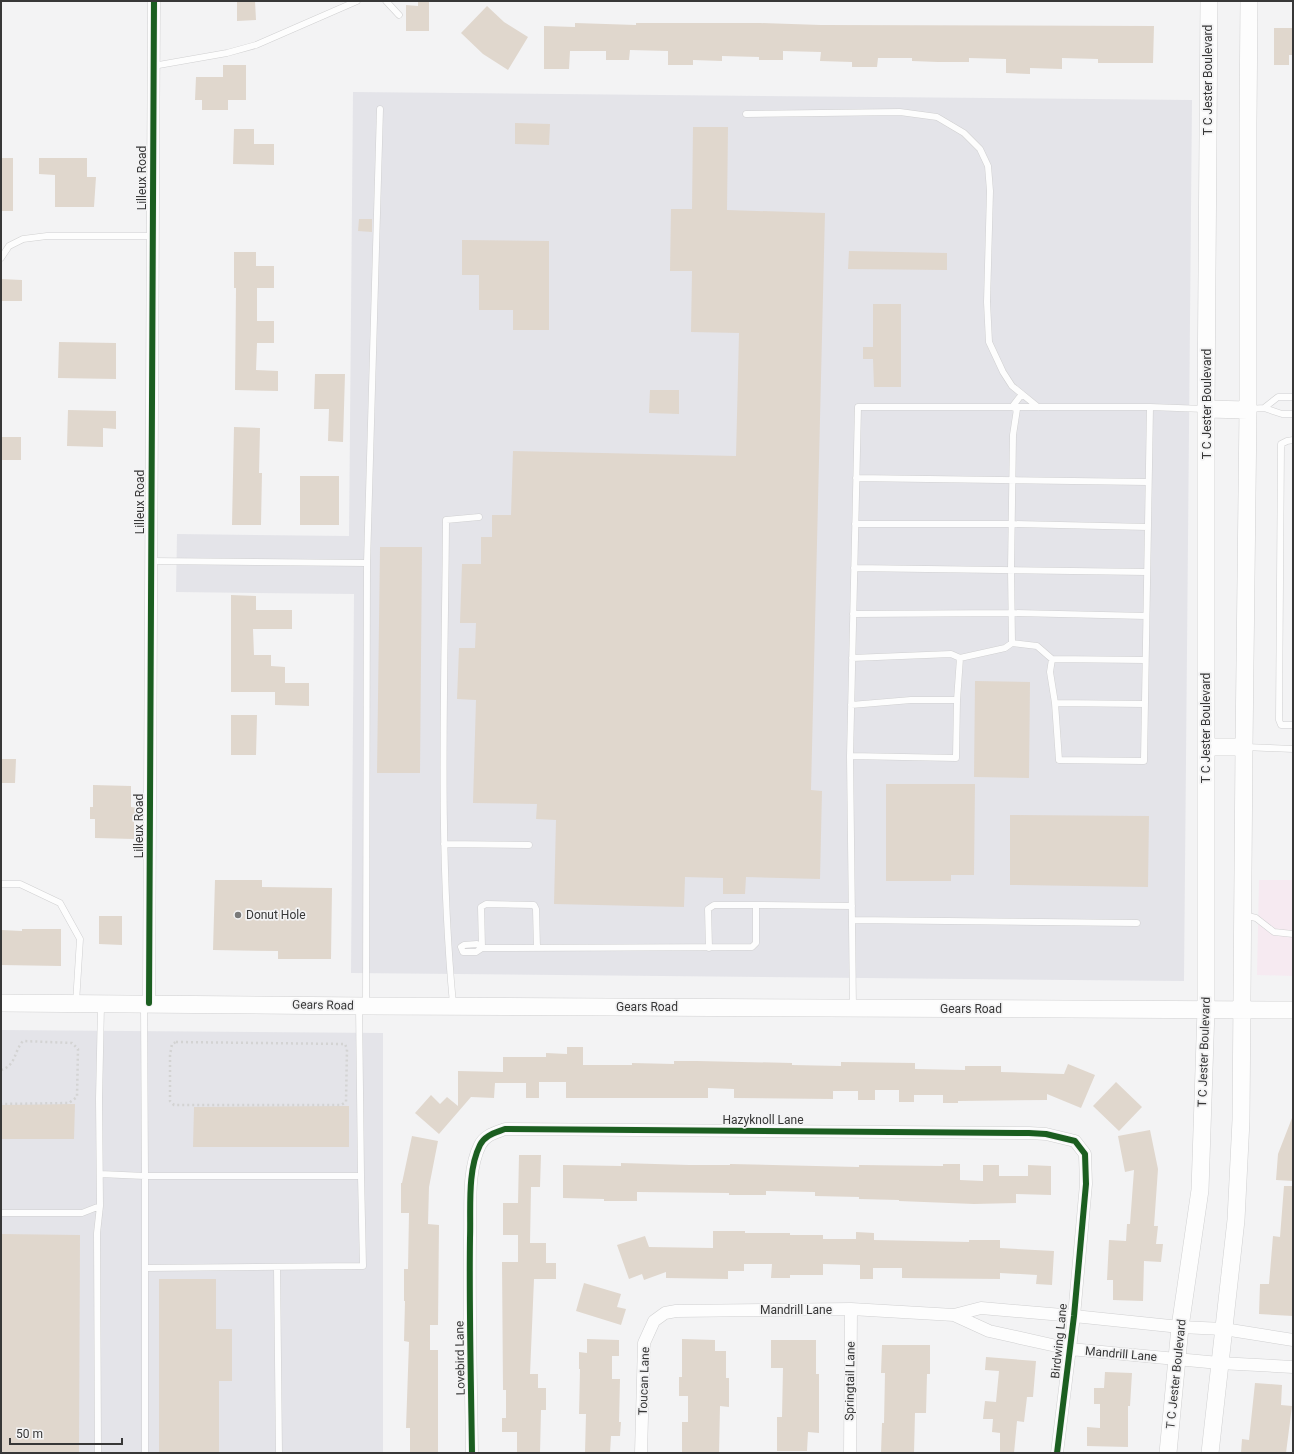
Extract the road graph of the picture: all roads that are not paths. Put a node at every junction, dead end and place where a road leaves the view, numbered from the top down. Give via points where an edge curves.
1 (154, 1) edge
2 (358, 1) edge
3 (386, 1) edge
4 (1208, 1) edge
5 (1249, 1) edge
6 (399, 15) dead end
7 (153, 66) junction
8 (380, 109) dead end
9 (746, 114) dead end
10 (153, 236) junction
11 (1, 258) edge
12 (1022, 394) junction
13 (1293, 397) edge
14 (1012, 407) junction
15 (1038, 407) junction
16 (1150, 407) junction
17 (1206, 409) junction
18 (1256, 409) junction
19 (1293, 414) edge
20 (1293, 440) edge
21 (856, 478) junction
22 (1012, 479) junction
23 (1148, 482) junction
24 (479, 517) dead end
25 (855, 524) junction
26 (1011, 524) junction
27 (1148, 527) junction
28 (151, 561) junction
29 (367, 563) junction
30 (854, 568) junction
31 (1011, 569) junction
32 (1147, 572) junction
33 (1011, 613) junction
34 (853, 614) junction
35 (1146, 616) junction
36 (1012, 643) junction
37 (852, 658) junction
38 (960, 658) junction
39 (1052, 659) junction
40 (1145, 660) junction
41 (957, 700) junction
42 (1055, 703) junction
43 (1144, 704) junction
44 (851, 706) junction
45 (1293, 725) edge
46 (1206, 747) junction
47 (1244, 747) junction
48 (1293, 749) edge
49 (850, 756) junction
50 (444, 844) junction
51 (529, 845) dead end
52 (1, 884) edge
53 (756, 905) junction
54 (852, 906) junction
55 (1243, 914) junction
56 (852, 920) junction
57 (1137, 923) dead end
58 (1293, 934) edge
59 (448, 947) junction
60 (482, 948) junction
61 (537, 948) junction
62 (709, 948) junction
63 (1, 1002) edge
64 (76, 1003) junction
65 (101, 1003) junction
66 (146, 1003) junction
67 (362, 1006) junction
68 (453, 1006) junction
69 (853, 1008) junction
70 (1206, 1009) junction
71 (1242, 1009) junction
72 (1293, 1010) edge
73 (100, 1174) junction
74 (145, 1176) junction
75 (361, 1176) junction
76 (100, 1206) junction
77 (1, 1213) edge
78 (1081, 1232) joint
79 (470, 1262) joint
80 (277, 1267) junction
81 (145, 1268) junction
82 (851, 1309) junction
83 (709, 1310) joint
84 (954, 1315) junction
85 (1074, 1316) junction
86 (1180, 1327) junction
87 (1224, 1329) junction
88 (1293, 1340) edge
89 (1070, 1349) junction
90 (1177, 1359) junction
91 (1220, 1363) junction
92 (1293, 1367) edge
93 (98, 1453) edge
94 (145, 1453) edge
95 (278, 1453) edge
96 (472, 1453) edge
97 (641, 1453) edge
98 (850, 1453) edge
99 (1057, 1453) edge
100 (1168, 1453) edge
101 (1210, 1453) edge

1 - 7 street, Lilleux Road
2 - 7 lane via 256,45 227,53
3 - 6 lane
4 - 17 main road, T C Jester Boulevard
5 - 18 main road via 1248,114
7 - 10 street, Lilleux Road
8 - 29 lane
9 - 12 lane via 900,112 937,117 964,133 980,149 988,166 990,191 987,302 989,342 1002,372 1012,386
10 - 11 lane via 47,236 23,239 9,246
10 - 28 street, Lilleux Road
12 - 14 lane
12 - 15 lane
13 - 18 lane via 1278,397
14 - 15 lane
14 - 21 lane via 858,407
14 - 22 lane via 1017,409 1013,435
15 - 16 lane
16 - 17 lane
16 - 23 lane
17 - 18 main road
17 - 46 main road, T C Jester Boulevard
18 - 19 lane
18 - 47 main road
20 - 45 lane via 1281,444 1279,720 1281,725
21 - 22 lane
21 - 25 lane
22 - 23 lane
22 - 26 lane
23 - 27 lane
24 - 50 lane via 446,520
25 - 26 lane
25 - 30 lane
26 - 27 lane
26 - 31 lane
27 - 32 lane
28 - 29 lane
28 - 66 street, Lilleux Road
29 - 67 lane
30 - 31 lane
30 - 34 lane
31 - 32 lane
31 - 33 lane
32 - 35 lane
33 - 34 lane
33 - 35 lane
33 - 36 lane
34 - 37 lane
35 - 40 lane
36 - 38 lane via 1005,648
36 - 39 lane via 1037,646
37 - 38 lane via 951,654
37 - 44 lane
38 - 41 lane
39 - 40 lane
39 - 42 lane via 1050,672
40 - 43 lane
41 - 44 lane via 911,700
41 - 49 lane via 956,758
42 - 43 lane
42 - 43 lane via 1060,760 1144,761
44 - 49 lane
46 - 47 main road
46 - 70 main road, T C Jester Boulevard
47 - 48 lane
47 - 55 main road
49 - 54 lane
50 - 51 lane
50 - 59 lane
52 - 64 lane via 20,884 60,903 80,939
53 - 54 lane
53 - 62 lane via 756,943 752,947
53 - 62 lane via 714,905 708,908
54 - 56 lane
55 - 58 lane via 1256,918 1274,932
55 - 71 main road
56 - 57 lane
56 - 69 lane
59 - 60 lane via 476,944
59 - 68 lane
60 - 61 lane
60 - 61 lane via 481,907 486,904 534,905
61 - 62 lane
63 - 64 main road, Gears Road
64 - 65 main road, Gears Road
65 - 66 main road, Gears Road
65 - 73 lane
66 - 67 main road, Gears Road
66 - 74 lane
67 - 68 main road, Gears Road
67 - 75 lane
68 - 69 main road, Gears Road
69 - 70 main road, Gears Road
70 - 71 main road, Gears Road
70 - 86 main road, T C Jester Boulevard via 1200,1190
71 - 72 main road, Gears Road
71 - 87 main road via 1241,1127 1236,1220
73 - 74 lane
73 - 76 lane
74 - 75 lane
74 - 81 lane
75 - 80 lane via 363,1266
76 - 77 lane via 82,1213
76 - 93 lane via 97,1233
78 - 79 street, Hazyknoll Lane via 1086,1184 1085,1154 1075,1141 1046,1134 505,1129 488,1135 480,1144 475,1161 471,1186
78 - 85 street, Birdwing Lane
79 - 96 street, Lovebird Lane
80 - 81 lane
80 - 95 lane
81 - 94 lane
82 - 83 street, Mandrill Lane
82 - 84 street, Mandrill Lane
82 - 98 street, Springtail Lane
83 - 97 street, Toucan Lane via 665,1313 654,1321 644,1343
84 - 85 street, Mandrill Lane via 981,1308
84 - 89 street, Mandrill Lane via 989,1331
85 - 86 street, Mandrill Lane
85 - 89 street, Birdwing Lane
86 - 87 street, Mandrill Lane
86 - 90 main road, T C Jester Boulevard
87 - 88 street, Mandrill Lane
87 - 91 main road
89 - 90 street, Mandrill Lane
89 - 99 street, Birdwing Lane
90 - 91 street, Mandrill Lane
90 - 100 main road, T C Jester Boulevard
91 - 92 street, Mandrill Lane
91 - 101 main road

